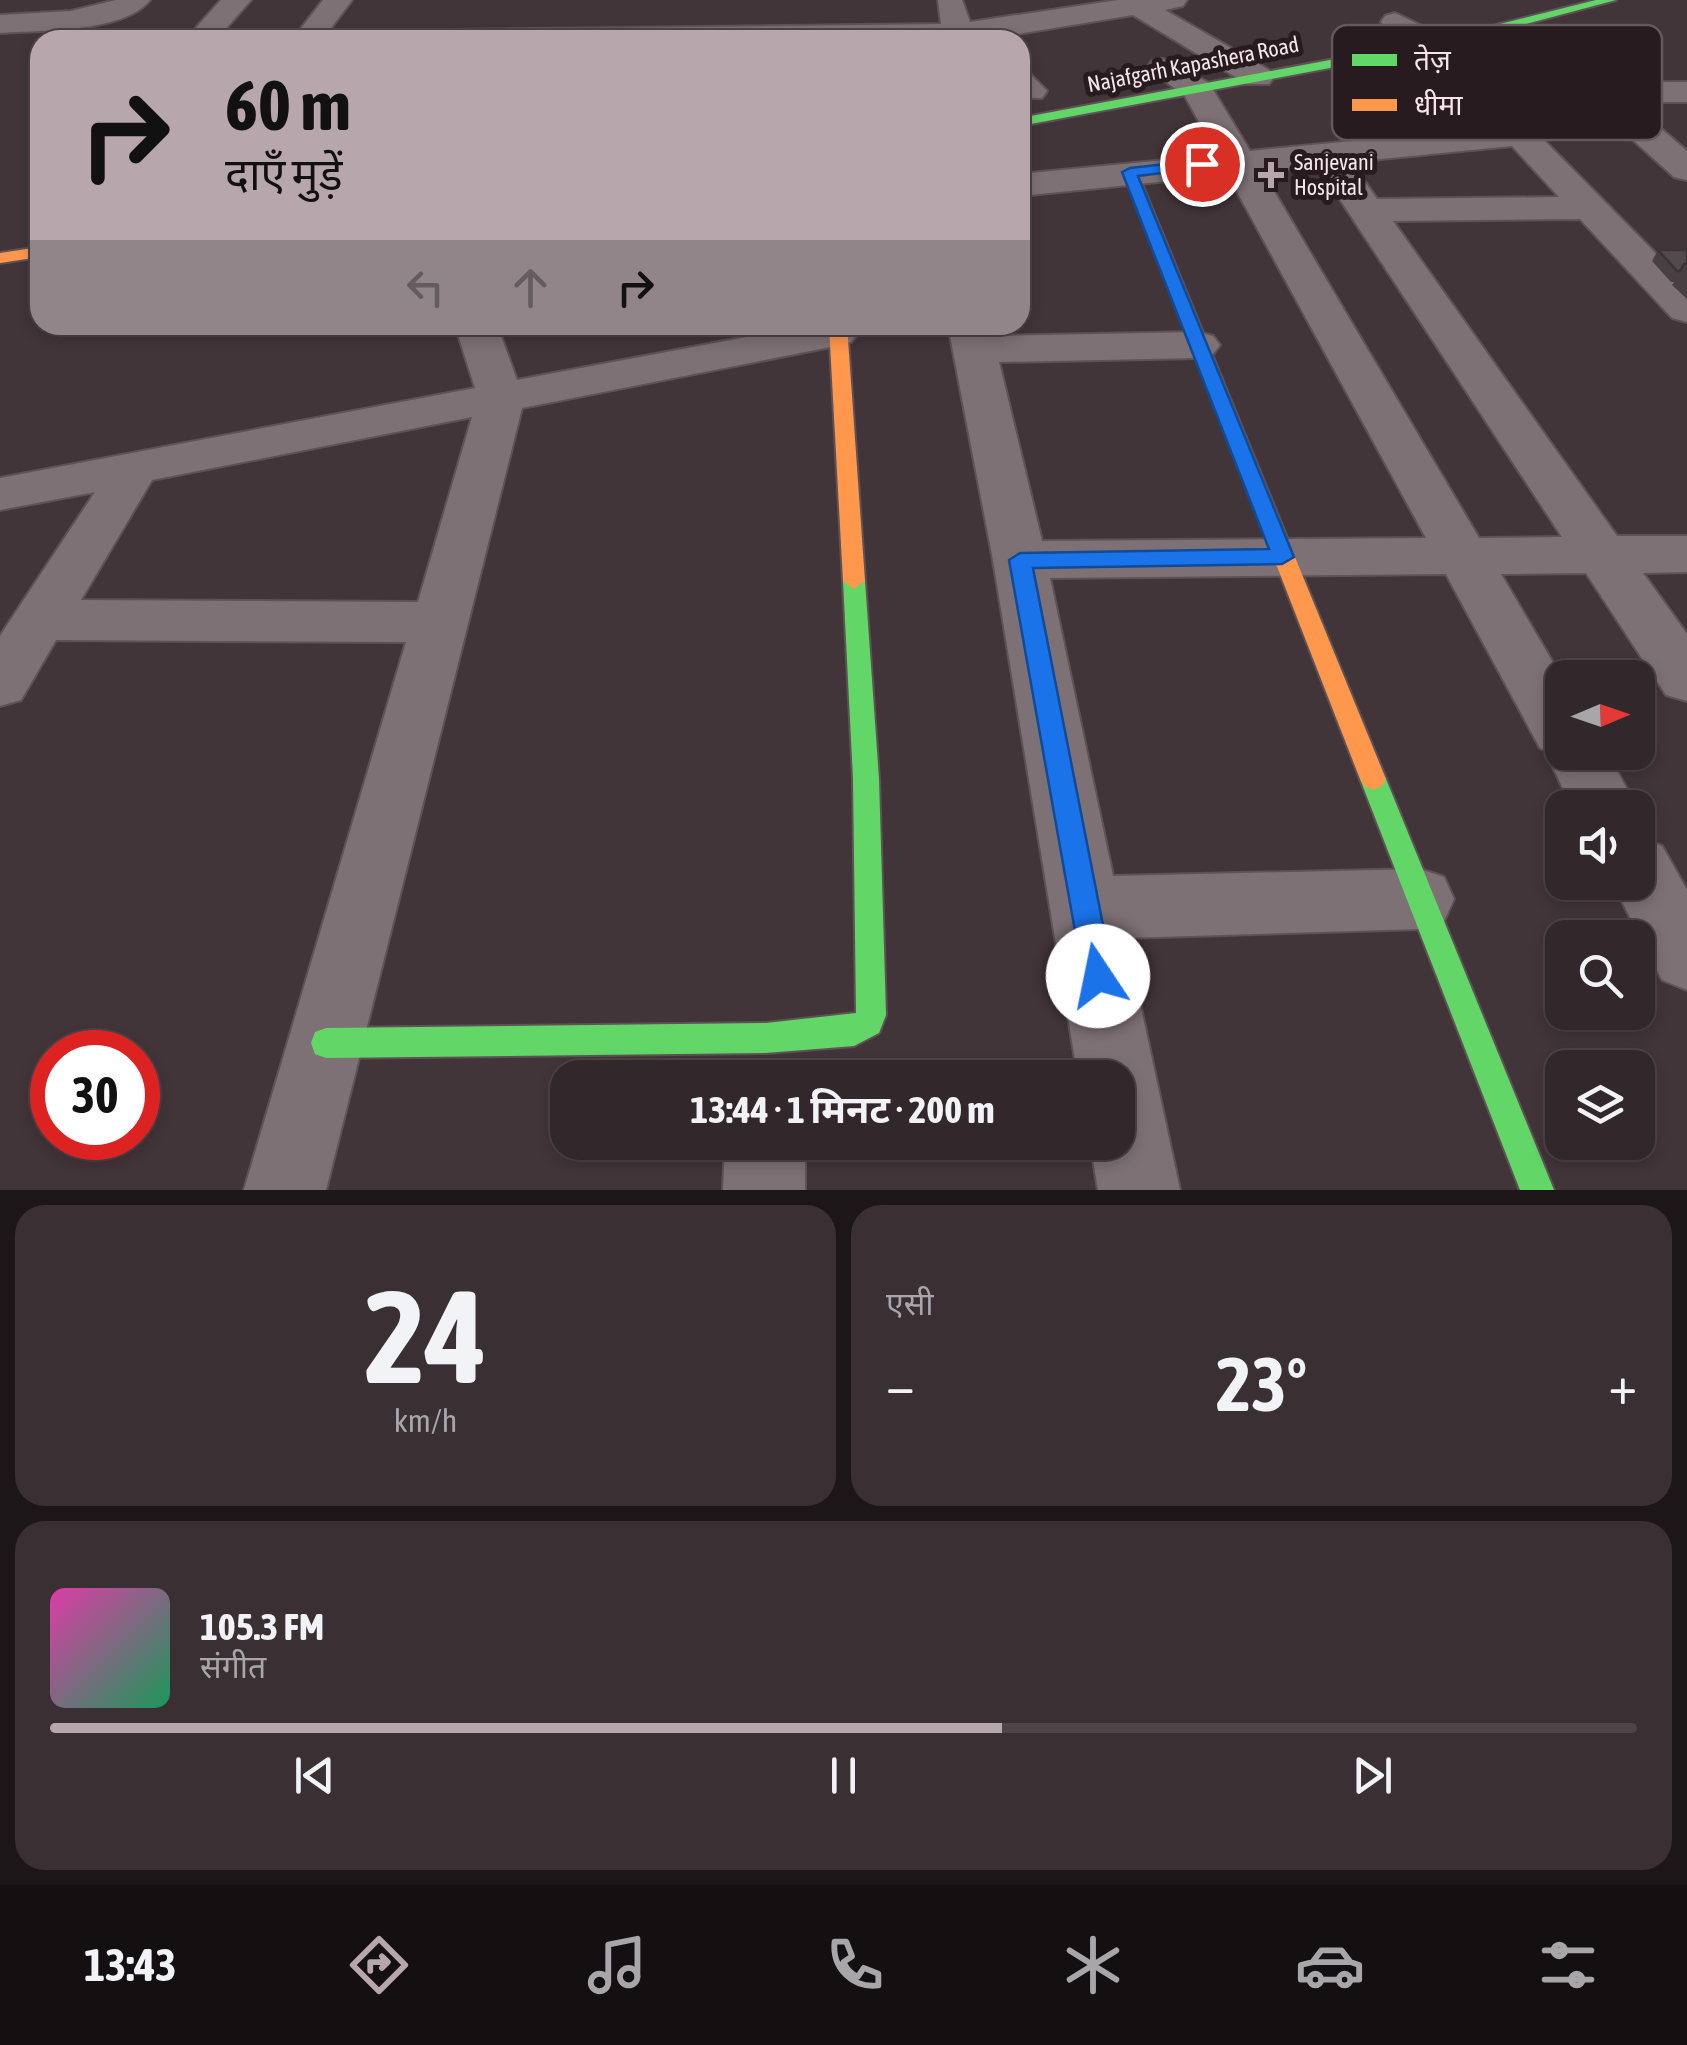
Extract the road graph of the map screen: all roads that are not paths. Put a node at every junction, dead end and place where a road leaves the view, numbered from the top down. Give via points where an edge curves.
1 (136, 0) edge
2 (236, 0) edge
3 (338, 0) edge
4 (735, 0) edge
5 (949, 0) edge
6 (1172, 0) edge
7 (1610, 0) edge
8 (1137, 3) edge
9 (0, 24) edge
10 (1387, 24) dead end
11 (1396, 25) edge
12 (1458, 25) edge
13 (209, 30) edge
14 (315, 30) edge
15 (737, 30) edge
16 (960, 30) edge
17 (994, 30) edge
18 (1332, 50) edge
19 (1260, 64) joint
20 (1182, 72) junction
21 (1687, 92) edge
22 (1662, 93) edge
23 (1030, 119) edge
24 (1463, 140) edge
25 (1525, 140) edge
26 (1653, 140) edge
27 (1326, 152) junction
28 (1239, 160) junction
29 (1687, 170) edge
30 (1130, 172) junction
31 (1030, 184) edge
32 (1590, 208) junction
33 (1366, 210) junction
34 (30, 254) edge
35 (0, 258) edge
36 (1687, 309) edge
37 (479, 335) edge
38 (808, 335) edge
39 (837, 335) edge
40 (972, 337) edge
41 (1198, 345) junction
42 (501, 398) junction
43 (136, 468) junction
44 (0, 494) edge
45 (1466, 554) junction
46 (1603, 554) junction
47 (1687, 554) edge
48 (1282, 557) junction
49 (1020, 560) junction
50 (440, 622) junction
51 (23, 631) edge
52 (1687, 678) edge
53 (0, 684) edge
54 (1545, 699) edge
55 (1655, 898) edge
56 (1420, 899) junction
57 (1085, 908) junction
58 (1687, 957) edge
59 (326, 1043) junction
60 (766, 1058) edge
61 (1114, 1060) edge
62 (765, 1160) edge
63 (1132, 1160) edge
64 (285, 1190) edge
65 (764, 1190) edge
66 (1138, 1190) edge
67 (1537, 1190) edge

1 - 9 street via 80,18
2 - 13 street
3 - 14 street
4 - 15 street
5 - 16 street
6 - 8 street
7 - 12 street, Najafgarh Kapashera Road
8 - 17 street
8 - 20 street
10 - 11 street
18 - 19 street, Najafgarh Kapashera Road
19 - 20 street
20 - 23 street, Najafgarh Kapashera Road
20 - 28 street
21 - 22 street
24 - 27 street
25 - 32 street
26 - 29 street
27 - 28 street
27 - 33 street
28 - 30 street
28 - 45 street
30 - 31 street
30 - 41 street
32 - 33 street
32 - 36 street
33 - 46 street
34 - 35 street
37 - 42 street
38 - 42 street
39 - 60 street via 866,779 871,1015 854,1031
40 - 41 street
40 - 49 street
41 - 48 street
42 - 43 street
42 - 50 street
43 - 44 street
43 - 51 street
45 - 46 street
45 - 48 street
45 - 54 street
46 - 47 street
46 - 52 street
48 - 49 street
48 - 56 street
49 - 57 street
50 - 51 street
50 - 59 street
51 - 53 street
55 - 58 street
56 - 57 street
56 - 67 street
57 - 61 street
59 - 60 street
59 - 64 street
62 - 65 street
63 - 66 street

